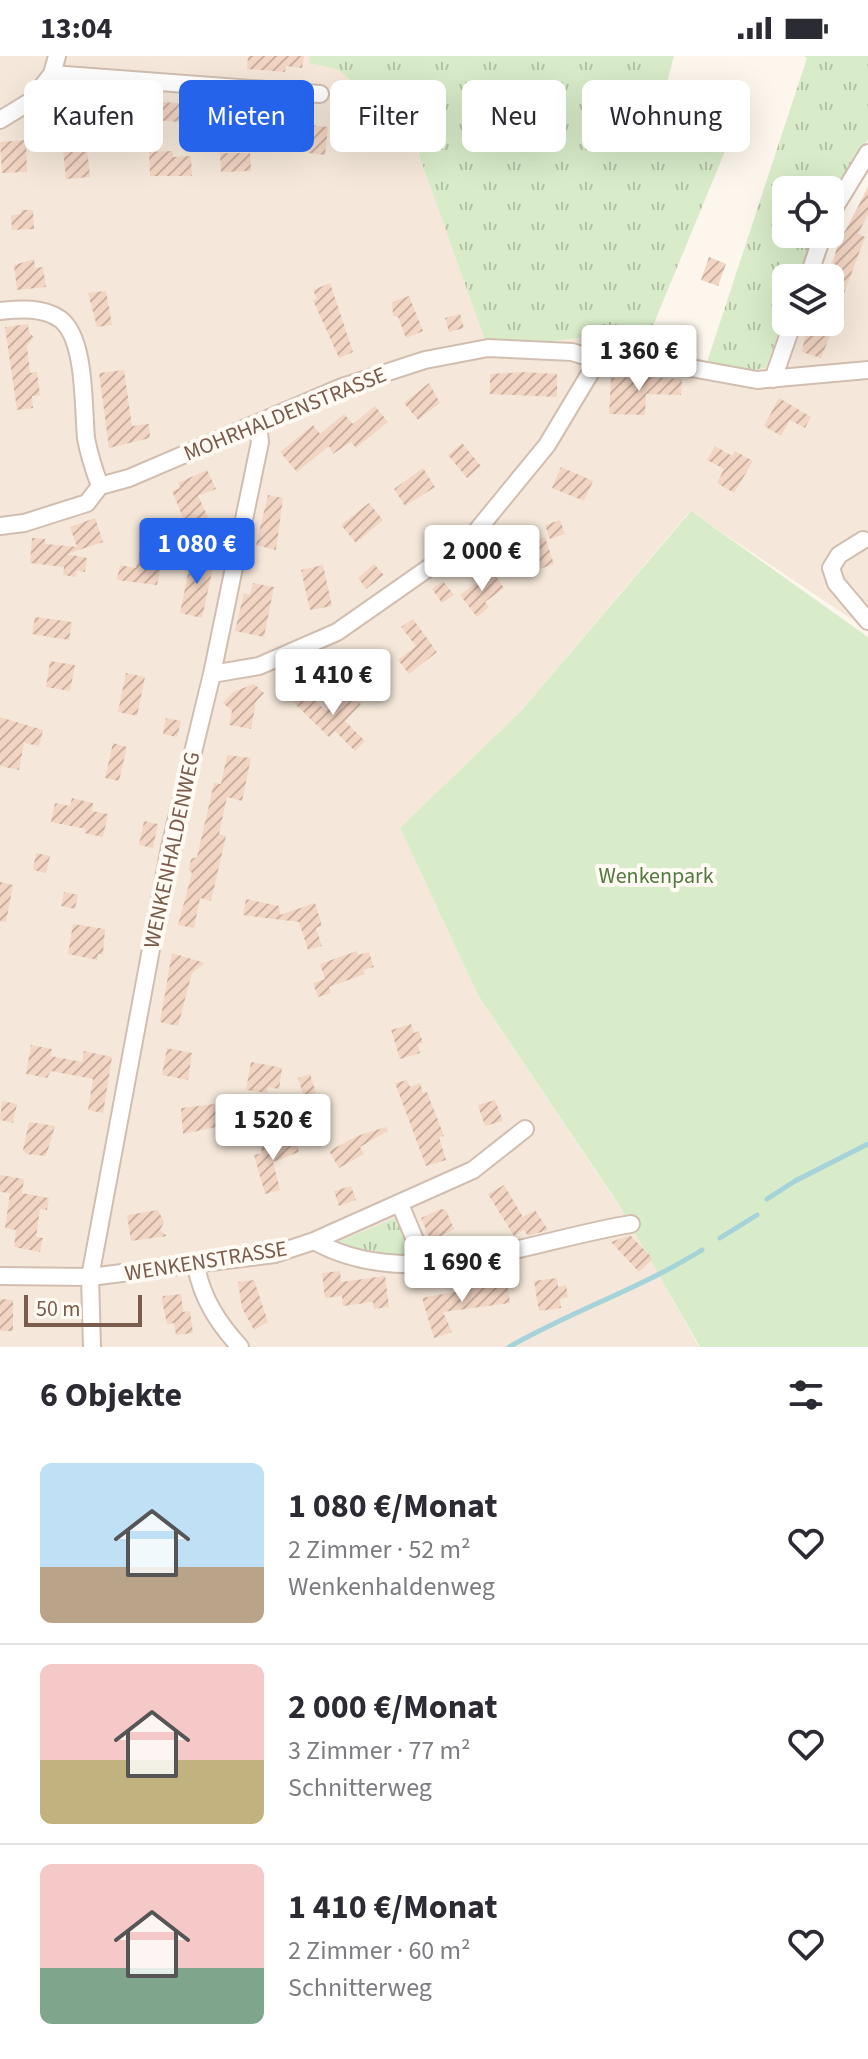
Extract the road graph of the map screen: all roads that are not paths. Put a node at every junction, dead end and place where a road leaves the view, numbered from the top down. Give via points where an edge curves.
1 (57, 56) edge
2 (52, 74) junction
3 (320, 94) dead end
4 (0, 120) edge
5 (868, 153) edge
6 (844, 192) edge
7 (0, 311) edge
8 (788, 336) edge
9 (598, 360) junction
10 (868, 370) edge
11 (773, 379) junction
12 (258, 425) junction
13 (100, 486) junction
14 (0, 526) edge
15 (863, 540) dead end
16 (868, 621) edge
17 (212, 674) junction
18 (525, 1129) dead end
19 (400, 1204) junction
20 (631, 1224) dead end
21 (314, 1241) junction
22 (425, 1264) junction
23 (196, 1266) junction
24 (0, 1276) edge
25 (90, 1277) junction
26 (92, 1347) edge
27 (240, 1347) edge

1 - 2 street
2 - 3 street
2 - 4 street via 31,101
5 - 6 street
7 - 13 street via 46,313 61,320 74,336 87,440
8 - 11 street
9 - 11 street, MOHRHALDENSTRASSE via 614,354
9 - 12 street, MOHRHALDENSTRASSE via 572,352 476,350 342,387
9 - 17 street via 547,445 470,539 337,632 259,666
10 - 11 street, MOHRHALDENSTRASSE
12 - 13 street, MOHRHALDENSTRASSE
12 - 17 street, WENKENHALDENWEG via 260,442
13 - 14 street, MOHRHALDENSTRASSE via 87,503
15 - 16 street via 839,555 831,568 836,583
17 - 25 street, WENKENHALDENWEG via 170,847
18 - 19 street, WENKENSTRASSE via 473,1170
19 - 21 street, WENKENSTRASSE
19 - 22 street
20 - 22 street via 476,1259
21 - 22 street via 356,1257
21 - 23 street, WENKENSTRASSE via 275,1254
23 - 25 street, WENKENSTRASSE
23 - 27 street via 207,1301
24 - 25 street, WENKENSTRASSE
25 - 26 street, WENKENHALDENWEG

